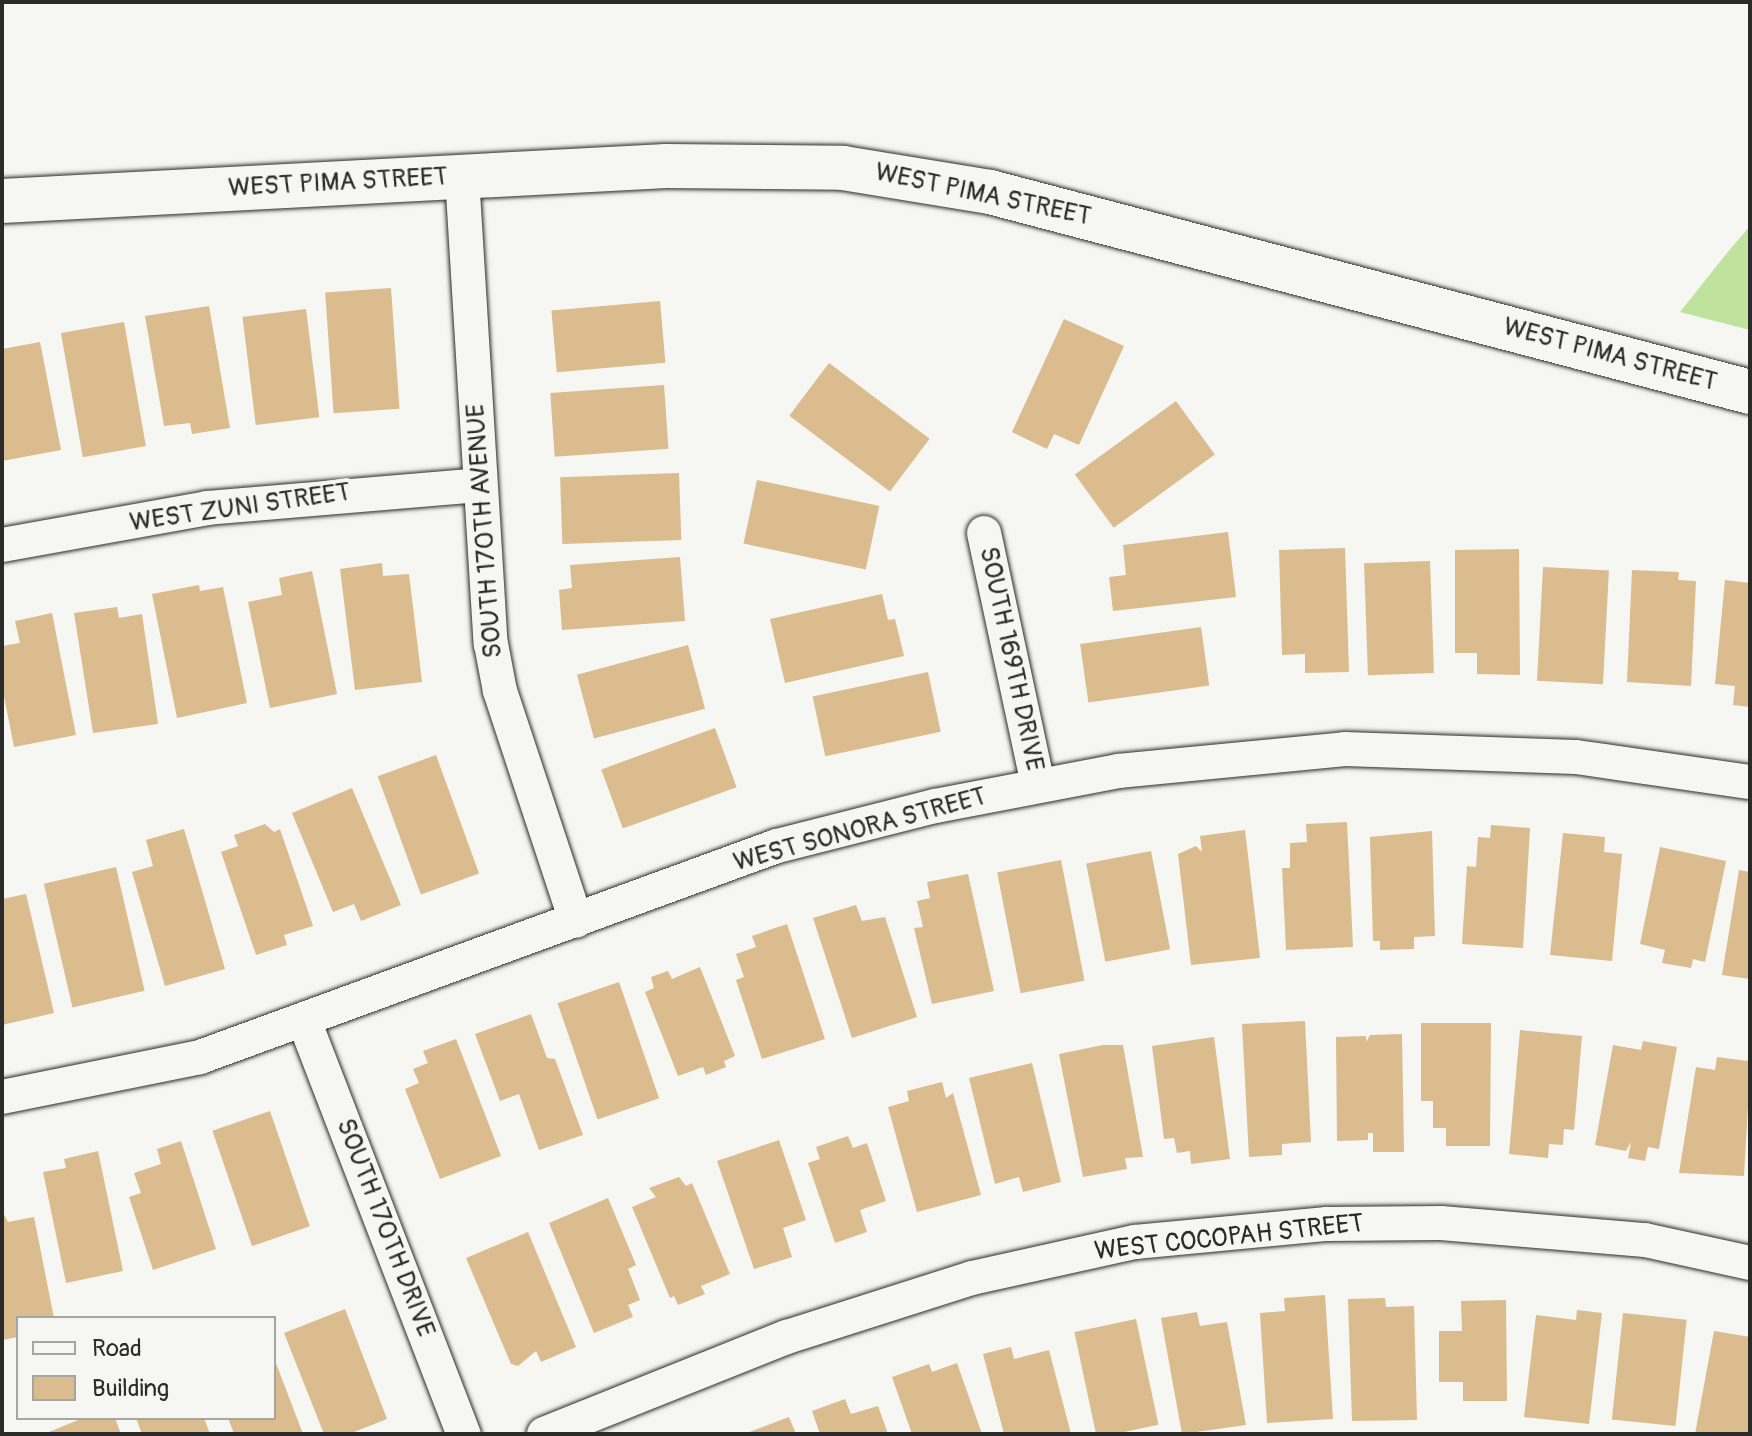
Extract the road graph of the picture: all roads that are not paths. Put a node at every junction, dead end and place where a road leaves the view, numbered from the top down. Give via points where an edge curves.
1 (462, 176) junction
2 (2, 201) edge
3 (1750, 392) edge
4 (480, 485) junction
5 (984, 533) dead end
6 (2, 545) edge
7 (1750, 782) edge
8 (1038, 785) junction
9 (576, 921) junction
10 (305, 1023) junction
11 (2, 1097) edge
12 (1750, 1263) edge
13 (464, 1434) edge
14 (544, 1434) edge

1 - 2 street, WEST PIMA STREET
1 - 3 street, WEST PIMA STREET via 784,165 916,177 1181,240
1 - 4 street, SOUTH 170TH AVENUE
4 - 6 street, WEST ZUNI STREET via 238,504
4 - 9 street, SOUTH 170TH AVENUE via 488,621 500,691
5 - 8 street, SOUTH 169TH DRIVE
7 - 8 street, WEST SONORA STREET via 1576,757 1345,749 1145,766
8 - 9 street, WEST SONORA STREET via 777,846
9 - 10 street, WEST SONORA STREET
10 - 11 street, WEST SONORA STREET via 182,1062
10 - 13 street, SOUTH 170TH DRIVE
12 - 14 street, WEST COCOPAH STREET via 1645,1240 1441,1223 1327,1224 1135,1242 972,1278 787,1337

